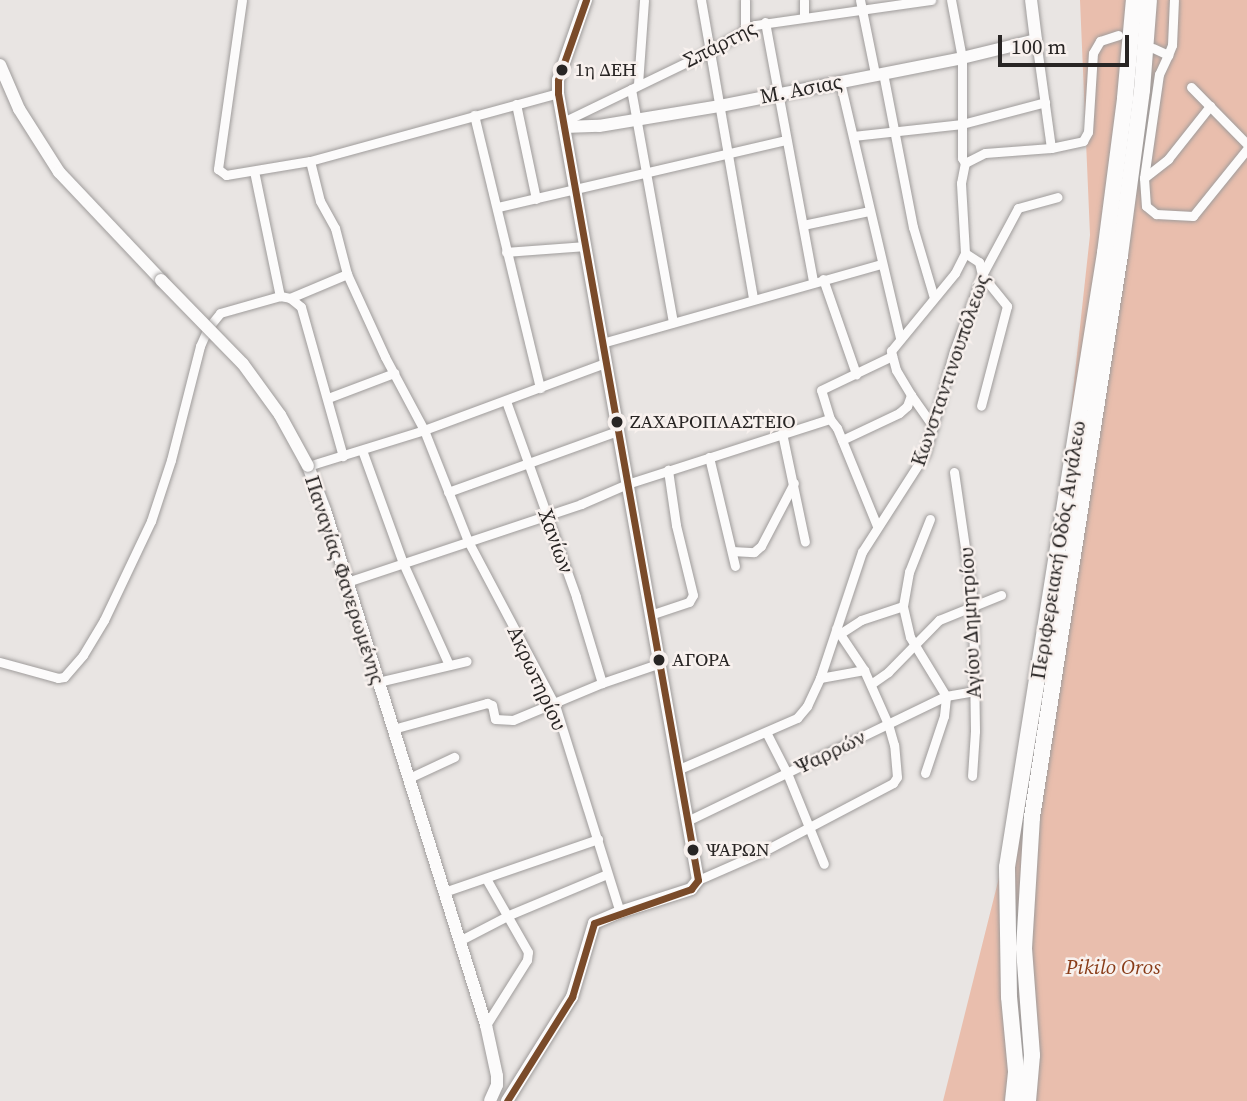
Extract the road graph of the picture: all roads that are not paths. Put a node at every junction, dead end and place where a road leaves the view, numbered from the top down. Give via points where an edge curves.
1 (242, 0) edge
2 (586, 0) edge
3 (644, 0) edge
4 (701, 0) edge
5 (745, 0) edge
6 (804, 0) edge
7 (951, 0) edge
8 (1031, 0) edge
9 (1134, 0) edge
10 (1149, 0) edge
11 (1174, 0) edge
12 (927, 1) edge
13 (860, 5) edge
14 (804, 16) junction
15 (765, 22) junction
16 (745, 28) junction
17 (1118, 35) dead end
18 (1036, 40) junction
19 (1153, 48) dead end
20 (710, 51) junction
21 (1168, 55) junction
22 (962, 58) junction
23 (0, 65) edge
24 (879, 73) junction
25 (840, 82) junction
26 (634, 87) junction
27 (1191, 87) dead end
28 (558, 93) junction
29 (779, 93) junction
30 (1045, 102) junction
31 (516, 104) junction
32 (720, 106) junction
33 (1210, 106) junction
34 (474, 115) junction
35 (639, 120) junction
36 (962, 124) junction
37 (563, 125) junction
38 (896, 132) junction
39 (853, 136) junction
40 (786, 140) junction
41 (1247, 146) edge
42 (1051, 148) junction
43 (728, 153) junction
44 (310, 161) junction
45 (965, 163) junction
46 (254, 171) junction
47 (648, 172) junction
48 (1144, 178) junction
49 (575, 191) junction
50 (1058, 197) dead end
51 (536, 199) junction
52 (498, 207) junction
53 (869, 211) junction
54 (803, 225) junction
55 (584, 246) junction
56 (506, 252) junction
57 (965, 253) junction
58 (881, 264) junction
59 (347, 274) junction
60 (982, 275) junction
61 (818, 280) junction
62 (285, 297) junction
63 (934, 298) junction
64 (753, 299) junction
65 (673, 322) junction
66 (900, 337) junction
67 (602, 343) junction
68 (891, 356) junction
69 (606, 363) junction
70 (394, 373) junction
71 (856, 374) junction
72 (540, 388) junction
73 (911, 395) junction
74 (328, 398) junction
75 (506, 401) junction
76 (981, 407) dead end
77 (830, 419) junction
78 (933, 427) junction
79 (424, 430) junction
80 (617, 431) junction
81 (782, 433) junction
82 (842, 440) junction
83 (362, 450) junction
84 (343, 456) junction
85 (709, 457) junction
86 (530, 465) junction
87 (308, 466) junction
88 (668, 470) junction
89 (954, 472) dead end
90 (794, 482) junction
91 (627, 484) junction
92 (447, 492) junction
93 (546, 515) junction
94 (930, 519) dead end
95 (877, 526) junction
96 (468, 541) junction
97 (805, 542) dead end
98 (732, 551) junction
99 (404, 563) junction
100 (735, 566) dead end
101 (347, 582) junction
102 (1001, 594) dead end
103 (974, 603) junction
104 (903, 606) junction
105 (650, 615) junction
106 (839, 631) junction
107 (916, 645) junction
108 (0, 662) edge
109 (467, 662) dead end
110 (660, 663) junction
111 (449, 665) junction
112 (864, 670) junction
113 (820, 678) junction
114 (378, 682) junction
115 (602, 683) junction
116 (871, 684) junction
117 (975, 691) junction
118 (946, 696) junction
119 (555, 705) junction
120 (888, 724) junction
121 (393, 729) junction
122 (766, 732) junction
123 (454, 757) dead end
124 (677, 770) junction
125 (787, 773) junction
126 (925, 774) dead end
127 (972, 776) dead end
128 (409, 778) junction
129 (687, 821) junction
130 (809, 826) junction
131 (598, 839) junction
132 (824, 864) dead end
133 (607, 874) junction
134 (487, 880) junction
135 (698, 880) junction
136 (444, 892) junction
137 (620, 912) junction
138 (509, 915) junction
139 (459, 941) junction
140 (486, 1025) junction
141 (490, 1101) edge
142 (507, 1101) edge
143 (1013, 1101) edge
144 (1028, 1101) edge

1 - 46 street via 218,169 226,175
2 - 28 street via 558,80
3 - 26 street
4 - 20 street
5 - 16 street
6 - 14 street
7 - 22 street, Κωνσταντινουπόλεως
8 - 18 street
9 - 143 highway, Περιφερειακή Οδός Αιγάλεω via 1105,253 1007,867 1009,998 1016,1070
10 - 144 highway, Περιφερειακή Οδός Αιγάλεω via 1122,242 1032,817 1024,948 1032,1055
11 - 21 street
12 - 13 street, Σπάρτης
13 - 14 street, Σπάρτης
13 - 24 street
14 - 15 street, Σπάρτης
15 - 16 street, Σπάρτης
15 - 29 street
16 - 20 street, Σπάρτης
17 - 42 street via 1100,41 1093,53 1087,136
18 - 22 street, Μ. Ασιας
18 - 30 street
19 - 21 street
20 - 26 street, Σπάρτης
20 - 32 street
21 - 48 street via 1159,74
22 - 24 street, Μ. Ασιας
22 - 36 street, Κωνσταντινουπόλεως
23 - 87 street, Παναγίας Φανερωμένης, bridge via 19,108 59,172 243,364 280,415
24 - 25 street, Μ. Ασιας
24 - 38 street
25 - 29 street, Μ. Ασιας
25 - 39 street
26 - 35 street
26 - 37 street, Σπάρτης
27 - 33 street
28 - 31 street
28 - 37 street
29 - 32 street, Μ. Ασιας
29 - 40 street
30 - 36 street
30 - 42 street
31 - 34 street
31 - 51 street
32 - 35 street, Μ. Ασιας
32 - 43 street
33 - 41 street
33 - 48 street via 1168,159
34 - 44 street
34 - 52 street
35 - 37 street, Μ. Ασιας via 599,127
35 - 47 street
36 - 38 street
36 - 45 street, Κωνσταντινουπόλεως
37 - 49 street
38 - 39 street
38 - 63 street via 913,227
39 - 53 street
40 - 43 street
40 - 54 street
41 - 48 street via 1193,216 1150,211 1144,198
42 - 45 street via 985,153
43 - 47 street
43 - 64 street
44 - 46 street
44 - 59 street, Ακρωτηρίου
45 - 57 street, Κωνσταντινουπόλεως via 961,183
46 - 62 street
47 - 49 street
47 - 65 street
49 - 51 street
49 - 55 street
50 - 60 street, Κωνσταντινουπόλεως via 1018,208
51 - 52 street
52 - 56 street
53 - 54 street
53 - 58 street
54 - 61 street
55 - 56 street
55 - 67 street
56 - 72 street
57 - 60 street via 979,262
57 - 63 street
58 - 61 street
58 - 66 street
59 - 62 street
59 - 70 street, Ακρωτηρίου
60 - 76 street via 1004,300 1007,311
60 - 78 street, Κωνσταντινουπόλεως
61 - 64 street
61 - 71 street
62 - 74 street via 301,307
62 - 108 street via 220,313 208,328 151,521 104,620 75,667 58,678
63 - 66 street
64 - 65 street
65 - 67 street
66 - 68 street
67 - 69 street
68 - 71 street
68 - 73 street
69 - 72 street
69 - 80 street
70 - 74 street
70 - 79 street, Ακρωτηρίου
71 - 77 street via 821,390
72 - 75 street
73 - 78 street
73 - 82 street via 900,413
74 - 84 street
75 - 79 street
75 - 86 street, Χανίων
77 - 81 street
77 - 82 street
78 - 95 street, Κωνσταντινουπόλεως via 920,464
79 - 83 street
79 - 92 street, Ακρωτηρίου
80 - 86 street
80 - 91 street
81 - 85 street
81 - 90 street
82 - 95 street
83 - 84 street
83 - 99 street
84 - 87 street
85 - 88 street
85 - 98 street
86 - 92 street
86 - 93 street, Χανίων
87 - 101 street, Παναγίας Φανερωμένης
88 - 91 street
88 - 105 street via 693,595 688,602
89 - 103 street, Αγίου Δημητρίου
90 - 97 street
90 - 98 street via 761,546 754,552
91 - 93 street
91 - 105 street
92 - 96 street, Ακρωτηρίου
93 - 96 street
93 - 115 street, Χανίων
94 - 104 street via 909,572
95 - 106 street, Κωνσταντινουπόλεως via 858,562
96 - 99 street
96 - 119 street, Ακρωτηρίου
98 - 100 street
99 - 101 street
99 - 111 street
101 - 114 street, Παναγίας Φανερωμένης
102 - 103 street
103 - 107 street via 939,620
103 - 117 street, Αγίου Δημητρίου
104 - 106 street
104 - 107 street
105 - 110 street
106 - 112 street
106 - 113 street, Κωνσταντινουπόλεως
107 - 116 street
107 - 118 street
109 - 111 street
110 - 115 street
110 - 124 street
111 - 114 street
112 - 113 street
112 - 116 street
113 - 122 street, Κωνσταντινουπόλεως via 797,718
114 - 121 street, Παναγίας Φανερωμένης
115 - 119 street
116 - 120 street
117 - 118 street, Ψαρρών
117 - 127 street, Αγίου Δημητρίου
118 - 120 street, Ψαρρών
118 - 126 street
119 - 121 street via 503,721 495,719 492,705 487,704
119 - 131 street, Ακρωτηρίου
120 - 125 street, Ψαρρών
120 - 130 street via 898,768 893,783
121 - 128 street, Παναγίας Φανερωμένης
122 - 124 street, Κωνσταντινουπόλεως
122 - 125 street
123 - 128 street
124 - 129 street
125 - 129 street, Ψαρρών
125 - 130 street
128 - 136 street, Παναγίας Φανερωμένης
129 - 135 street
130 - 132 street
130 - 135 street
131 - 133 street, Ακρωτηρίου
131 - 134 street
133 - 137 street, Ακρωτηρίου
133 - 138 street
134 - 136 street
134 - 138 street
135 - 137 street via 691,889
136 - 139 street, Παναγίας Φανερωμένης
137 - 142 street via 594,923 572,997
138 - 139 street
138 - 140 street via 526,945 527,960
139 - 140 street, Παναγίας Φανερωμένης
140 - 141 street, Παναγίας Φανερωμένης via 497,1076

